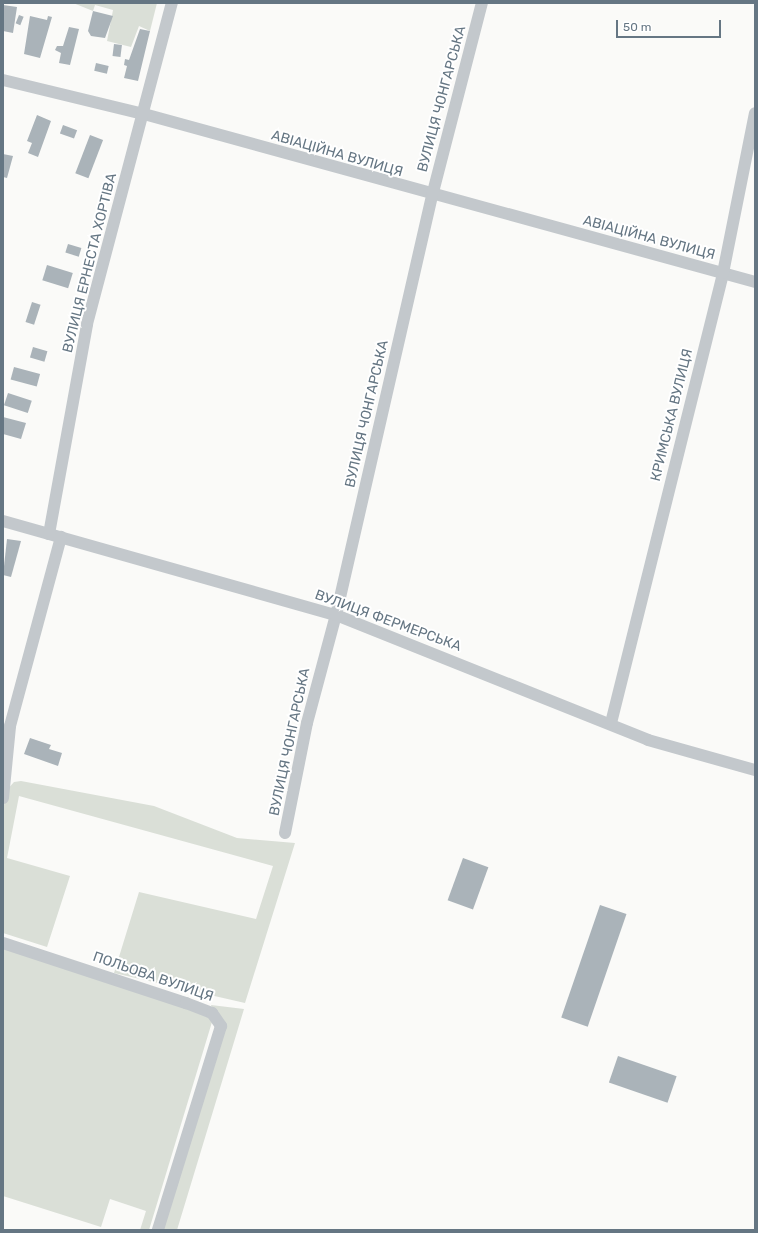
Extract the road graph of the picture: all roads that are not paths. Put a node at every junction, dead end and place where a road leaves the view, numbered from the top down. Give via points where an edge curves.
1 (172, 3) edge
2 (482, 3) edge
3 (3, 80) edge
4 (755, 113) edge
5 (144, 114) junction
6 (432, 196) junction
7 (723, 273) junction
8 (755, 282) edge
9 (3, 521) edge
10 (49, 534) junction
11 (61, 537) junction
12 (336, 615) junction
13 (611, 723) junction
14 (755, 770) edge
15 (3, 798) edge
16 (285, 833) dead end
17 (3, 943) edge
18 (158, 1230) edge

1 - 5 street, ВУЛИЦЯ ЕРНЕСТА ХОРТІВА
2 - 6 street, ВУЛИЦЯ ЧОНГАРСЬКА
3 - 5 street, АВІАЦІЙНА ВУЛИЦЯ
4 - 7 street, КРИМСЬКА ВУЛИЦЯ
5 - 6 street, АВІАЦІЙНА ВУЛИЦЯ
5 - 10 street, ВУЛИЦЯ ЕРНЕСТА ХОРТІВА via 87,324
6 - 7 street, АВІАЦІЙНА ВУЛИЦЯ
6 - 12 street, ВУЛИЦЯ ЧОНГАРСЬКА
7 - 8 street, АВІАЦІЙНА ВУЛИЦЯ
7 - 13 street, КРИМСЬКА ВУЛИЦЯ
9 - 10 street, ВУЛИЦЯ ФЕРМЕРСЬКА
10 - 11 street, ВУЛИЦЯ ФЕРМЕРСЬКА
11 - 12 street, ВУЛИЦЯ ФЕРМЕРСЬКА
11 - 15 street via 10,726
12 - 13 street, ВУЛИЦЯ ФЕРМЕРСЬКА
12 - 16 street, ВУЛИЦЯ ЧОНГАРСЬКА via 307,723
13 - 14 street, ВУЛИЦЯ ФЕРМЕРСЬКА via 648,740
17 - 18 street, ПОЛЬОВА ВУЛИЦЯ via 212,1013 221,1026

